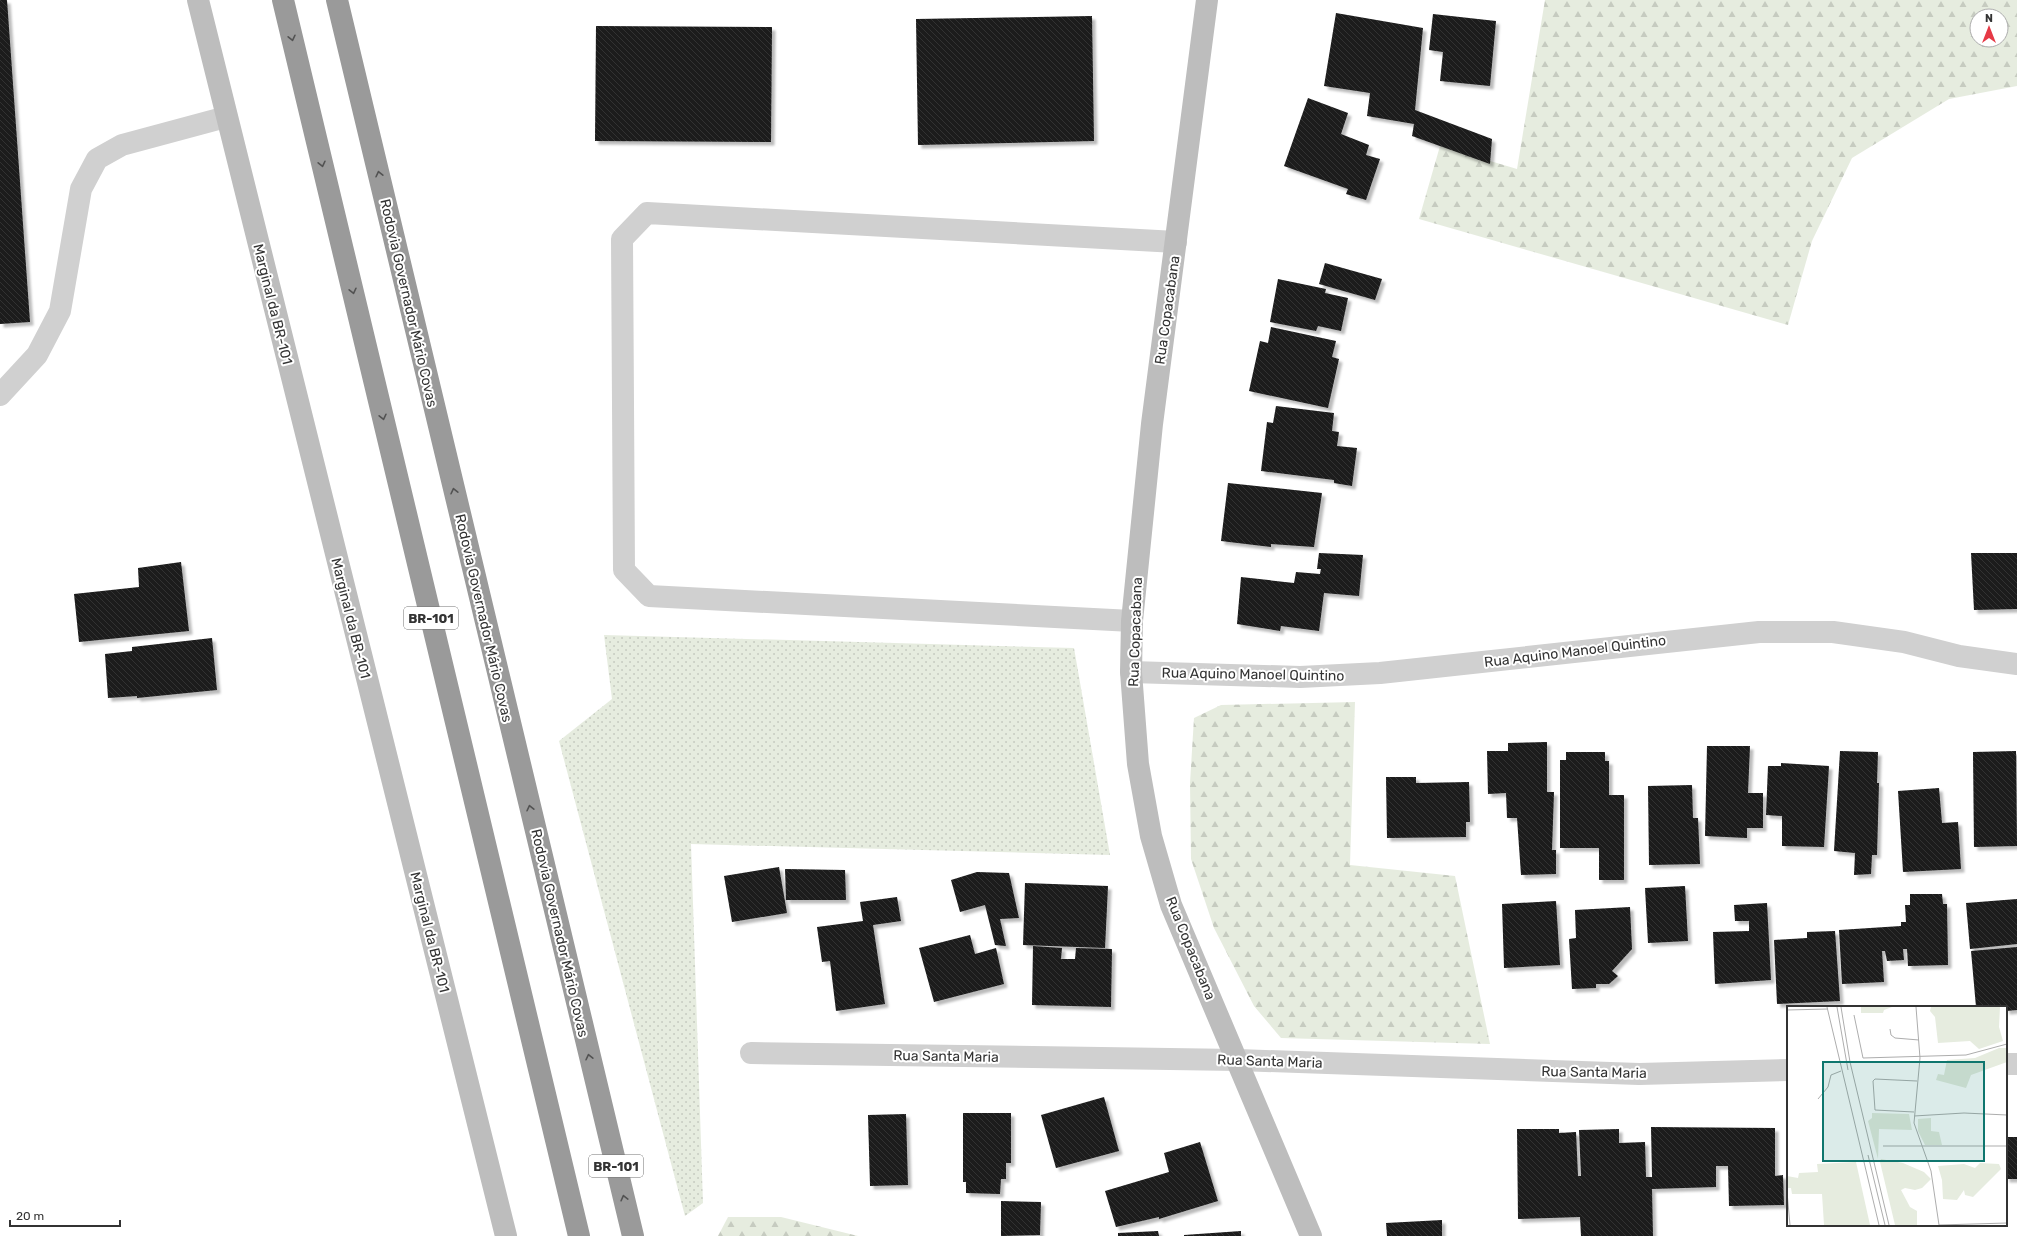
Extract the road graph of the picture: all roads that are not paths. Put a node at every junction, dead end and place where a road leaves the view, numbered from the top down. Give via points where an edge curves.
1 (198, 0) edge
2 (283, 0) edge
3 (337, 0) edge
4 (1207, 0) edge
5 (226, 117) junction
6 (1176, 242) junction
7 (0, 395) edge
8 (1132, 621) junction
9 (2017, 664) edge
10 (1131, 672) junction
11 (751, 1053) dead end
12 (1238, 1060) junction
13 (1787, 1070) edge
14 (506, 1236) edge
15 (579, 1236) edge
16 (633, 1236) edge
17 (1311, 1236) edge

1 - 5 main road, Marginal da BR-101
2 -> 15 highway, BR-101
16 -> 3 highway, Rodovia Governador Mário Covas / BR-101
4 - 6 main road, Rua Copacabana
5 - 7 street via 122,145 97,159 81,189 60,311 37,355
5 - 14 main road, Marginal da BR-101
6 - 8 main road, Rua Copacabana via 1151,432
6 - 8 street via 647,213 622,239 624,570 649,596
8 - 10 main road, Rua Copacabana
9 - 10 street, Rua Aquino Manoel Quintino via 1959,656 1904,642 1833,632 1759,632 1380,673 1300,677
10 - 12 main road, Rua Copacabana via 1138,764 1151,836 1172,905
11 - 12 street, Rua Santa Maria
12 - 13 street, Rua Santa Maria via 1631,1074
12 - 17 main road, Rua Copacabana

